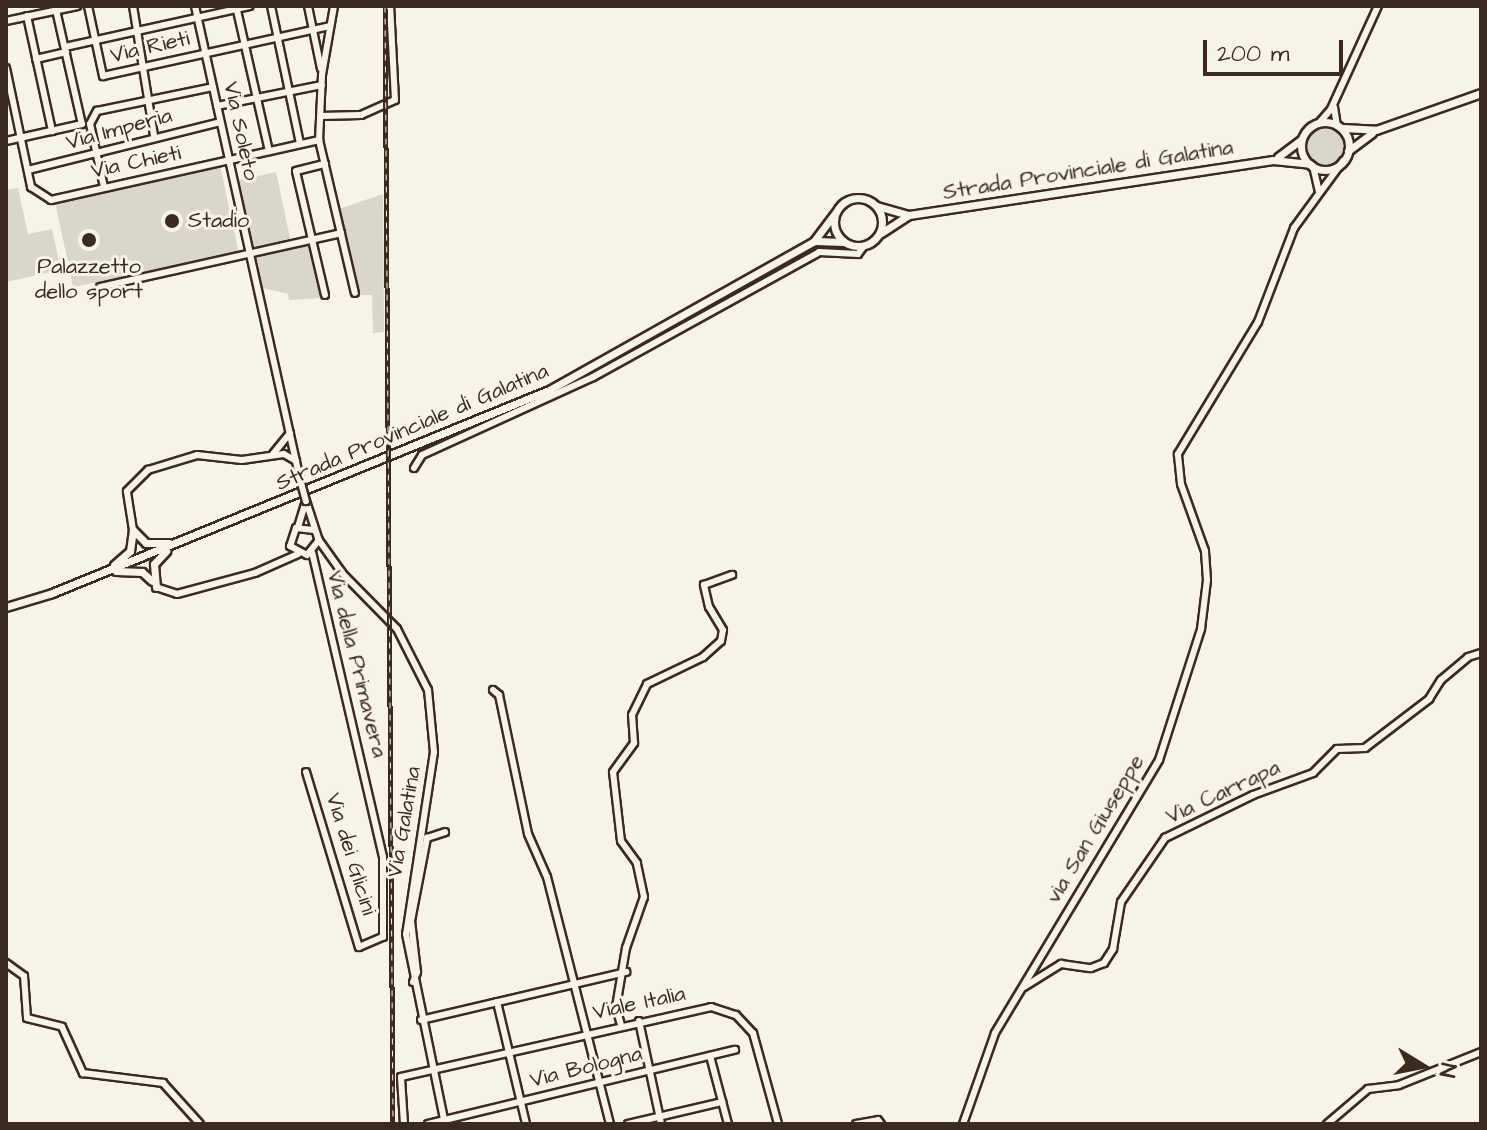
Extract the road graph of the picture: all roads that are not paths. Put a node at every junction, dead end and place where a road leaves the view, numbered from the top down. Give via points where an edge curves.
1 (77, 6) edge
2 (88, 6) edge
3 (133, 6) edge
4 (195, 6) edge
5 (250, 6) edge
6 (271, 6) edge
7 (308, 6) edge
8 (334, 6) edge
9 (390, 6) edge
10 (1378, 6) edge
11 (237, 8) edge
12 (40, 10) edge
13 (56, 10) junction
14 (27, 16) junction
15 (197, 18) junction
16 (6, 21) edge
17 (330, 26) junction
18 (313, 30) junction
19 (139, 31) junction
20 (278, 38) junction
21 (95, 40) junction
22 (245, 45) junction
23 (66, 49) junction
24 (205, 53) junction
25 (36, 59) junction
26 (147, 66) junction
27 (6, 68) edge
28 (322, 75) junction
29 (322, 85) junction
30 (213, 87) junction
31 (8, 89) edge
32 (289, 91) junction
33 (1481, 93) edge
34 (257, 97) junction
35 (1334, 100) junction
36 (148, 103) junction
37 (217, 106) junction
38 (320, 116) junction
39 (220, 122) junction
40 (1319, 123) junction
41 (86, 124) junction
42 (1339, 126) junction
43 (1376, 130) junction
44 (52, 131) junction
45 (154, 136) junction
46 (22, 137) junction
47 (1302, 139) junction
48 (319, 140) junction
49 (6, 141) edge
50 (300, 144) junction
51 (269, 151) junction
52 (1348, 151) junction
53 (97, 155) junction
54 (1273, 160) junction
55 (229, 161) junction
56 (1343, 161) junction
57 (325, 164) junction
58 (1311, 165) junction
59 (28, 170) junction
60 (104, 187) junction
61 (1318, 195) junction
62 (877, 206) junction
63 (835, 213) junction
64 (909, 215) junction
65 (341, 233) junction
66 (880, 233) junction
67 (312, 239) junction
68 (814, 241) junction
69 (844, 242) junction
70 (864, 246) junction
71 (249, 253) junction
72 (100, 287) dead end
73 (355, 293) dead end
74 (325, 295) dead end
75 (591, 373) junction
76 (290, 433) junction
77 (293, 448) junction
78 (283, 451) junction
79 (296, 461) junction
80 (414, 468) dead end
81 (306, 501) junction
82 (298, 527) junction
83 (133, 530) junction
84 (314, 530) junction
85 (186, 539) junction
86 (318, 539) junction
87 (289, 543) junction
88 (314, 551) junction
89 (300, 555) junction
90 (330, 557) junction
91 (282, 558) junction
92 (314, 565) junction
93 (102, 573) junction
94 (732, 575) dead end
95 (156, 587) junction
96 (6, 607) edge
97 (1481, 653) edge
98 (493, 690) dead end
99 (306, 772) dead end
100 (445, 832) dead end
101 (359, 947) joint
102 (6, 963) edge
103 (626, 972) junction
104 (413, 982) junction
105 (573, 984) junction
106 (1021, 989) junction
107 (497, 1002) junction
108 (421, 1020) junction
109 (639, 1021) junction
110 (621, 1025) junction
111 (587, 1033) junction
112 (735, 1050) dead end
113 (508, 1052) junction
114 (1481, 1052) edge
115 (710, 1056) junction
116 (433, 1069) junction
117 (650, 1070) junction
118 (600, 1082) junction
119 (521, 1102) junction
120 (722, 1102) junction
121 (660, 1120) edge
122 (445, 1122) edge
123 (879, 1122) edge
124 (200, 1124) edge
125 (404, 1124) edge
126 (428, 1124) edge
127 (526, 1124) edge
128 (610, 1124) edge
129 (628, 1124) edge
130 (728, 1124) edge
131 (778, 1124) edge
132 (856, 1124) edge
133 (963, 1124) edge
134 (1327, 1124) edge

1 - 13 street
2 - 21 street
3 - 19 street
4 - 15 street, Via Soleto
5 - 11 street
6 - 20 street
7 - 18 street
8 - 17 street
9 - 38 street via 395,100 386,108
10 - 35 street
11 - 15 street
11 - 22 street
12 - 13 street
12 - 14 street
13 - 23 street
14 - 16 street
14 - 25 street
15 - 19 street
15 - 24 street, Via Soleto
17 - 18 street, Via Rieti
17 - 28 street
18 - 20 street, Via Rieti
18 - 28 street
19 - 21 street
19 - 26 street
20 - 22 street, Via Rieti
20 - 32 street
21 - 23 street
21 - 26 street, Via Rieti via 103,76
22 - 24 street, Via Rieti
22 - 34 street
23 - 25 street
23 - 41 street
24 - 26 street, Via Rieti
24 - 30 street, Via Soleto
25 - 44 street
26 - 36 street
27 - 31 street
28 - 29 street
29 - 32 street
29 - 38 street
30 - 36 street
30 - 37 street, Via Soleto
31 - 46 street
32 - 34 street
32 - 50 street
33 - 43 main road
34 - 37 street
34 - 51 street
35 - 40 street
35 - 42 street
36 - 41 street via 97,111
36 - 45 street
37 - 39 street, Via Soleto
38 - 48 street
39 - 45 street, Via Imperia
39 - 55 street, Via Soleto
40 - 42 main road
40 - 47 main road, Strada Provinciale di Galatina
41 - 44 street
41 - 53 street
42 - 43 main road
42 - 52 main road
43 - 52 main road
44 - 46 street
45 - 53 street, Via Imperia via 141,145
46 - 49 street
46 - 59 street
47 - 54 main road, Strada Provinciale di Galatina
47 - 58 main road
48 - 50 street, Via Chieti
48 - 57 street
50 - 51 street, Via Chieti
51 - 55 street, Via Chieti
52 - 56 main road
53 - 59 street, Via Imperia
53 - 60 street
54 - 58 main road, Strada Provinciale di Galatina
54 - 64 main road, Strada Provinciale di Galatina
55 - 60 street, Via Chieti
55 - 71 street, Via Soleto
56 - 58 main road, Strada Provinciale di Galatina via 1332,168
56 - 61 street, via San Giuseppe
57 - 65 street
57 - 67 street via 296,171
58 - 61 street
59 - 60 street, Via Chieti via 31,187 51,200
61 - 106 street, via San Giuseppe via 1287,242 1251,337 1178,454 1181,484 1205,551 1207,580 1201,629 1159,760
62 - 63 main road, Strada Provinciale di Galatina via 854,198
62 - 64 main road, Strada Provinciale di Galatina
62 - 66 main road
63 - 68 main road, Strada Provinciale di Galatina
63 - 69 main road via 835,229
64 - 66 main road, Strada Provinciale di Galatina
65 - 67 street
65 - 73 street
66 - 70 main road, Strada Provinciale di Galatina
67 - 71 street
67 - 74 street
68 - 69 main road
68 - 75 main road, Strada Provinciale di Galatina
69 - 70 main road
70 - 75 street via 858,254 819,252
71 - 72 street
71 - 76 street, Via Soleto
75 - 80 street via 422,455
75 - 85 main road, Strada Provinciale di Galatina
76 - 77 street
76 - 78 street
77 - 78 street
77 - 79 street
78 - 79 street
78 - 83 street via 242,460 197,455 148,470 127,491
79 - 81 street, bridge
81 - 82 street
81 - 84 street
82 - 84 street
82 - 87 street
83 - 85 main road via 153,545
83 - 93 main road via 130,551
84 - 86 street
85 - 93 main road, Strada Provinciale di Galatina
85 - 95 main road via 154,564
86 - 88 street, Via della Primavera
86 - 90 street, Via Galatina
87 - 89 street, Via della Primavera
87 - 91 street
88 - 89 street, Via della Primavera
88 - 90 street, Via Galatina
88 - 92 street, Via della Primavera
89 - 91 street
89 - 92 street, Via della Primavera
90 - 104 street, Via Galatina via 404,638 420,667 433,711 434,752 407,907
91 - 95 street via 255,573 177,594
92 - 101 street, Via della Primavera via 383,857 383,937
93 - 95 main road via 132,569
93 - 96 main road, Strada Provinciale di Galatina
94 - 103 street via 704,585 723,630 721,641 703,657 647,684 632,715 634,743 613,772 621,841 637,863 644,897 626,948
97 - 106 street, Via Carrapa via 1457,666 1429,699 1365,748 1337,749 1313,773 1165,838 1121,902 1113,949 1104,963 1091,968 1061,964
98 - 105 street via 499,695 528,834 545,871
99 - 101 street, Via dei Glicini
100 - 104 street via 427,838 413,909
102 - 124 street via 24,976 27,1018 62,1027 83,1073 163,1083
103 - 105 street
103 - 110 street via 616,1007
104 - 108 street, Via Galatina
105 - 107 street
105 - 111 street
106 - 133 street, via San Giuseppe via 995,1033
107 - 108 street
107 - 113 street
108 - 116 street, Via Galatina
109 - 110 street, Viale Italia
109 - 117 street
109 - 131 street, Viale Italia via 711,1007 736,1015 753,1033
110 - 111 street, Viale Italia
111 - 113 street, Viale Italia
111 - 118 street
112 - 115 street, Via Bologna
113 - 116 street, Viale Italia
113 - 119 street
114 - 134 street via 1399,1085 1368,1089
115 - 117 street, Via Bologna
115 - 120 street
116 - 122 street, Via Galatina
116 - 125 street, Viale Italia via 401,1077
117 - 118 street, Via Bologna
117 - 121 street
118 - 119 street, Via Bologna
118 - 128 street
119 - 122 street, Via Bologna
119 - 127 street
120 - 121 street
120 - 130 street
121 - 129 street
122 - 126 street, Via Bologna
123 - 132 street

